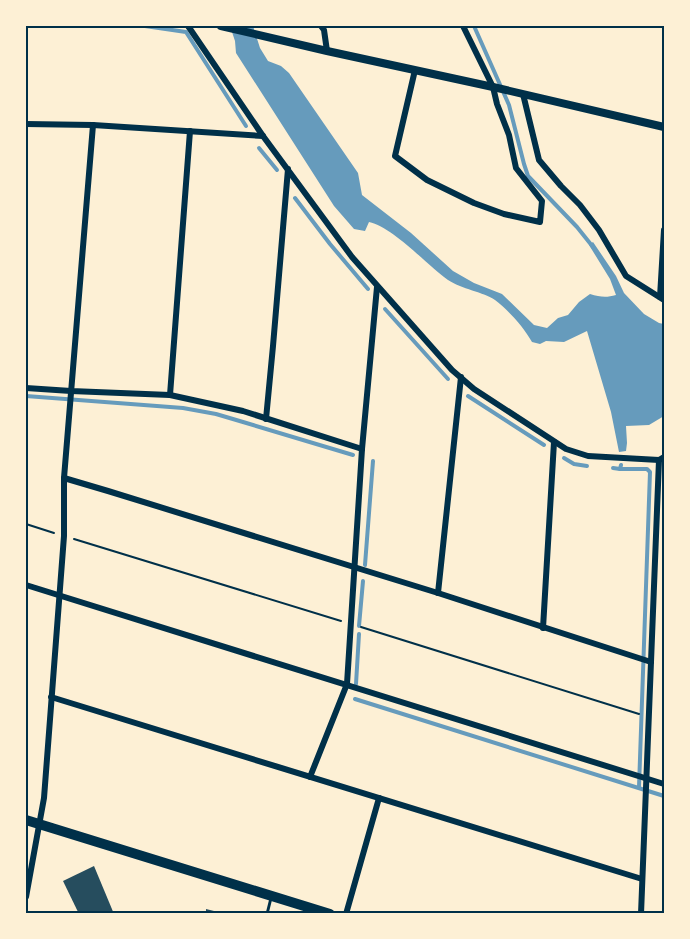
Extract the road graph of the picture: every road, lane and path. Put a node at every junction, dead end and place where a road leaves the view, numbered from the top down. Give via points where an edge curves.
1 (188, 26) edge
2 (221, 26) edge
3 (321, 26) edge
4 (463, 26) edge
5 (327, 51) junction
6 (415, 70) junction
7 (493, 87) junction
8 (524, 94) junction
9 (26, 124) edge
10 (93, 125) junction
11 (664, 127) edge
12 (190, 131) junction
13 (263, 136) junction
14 (288, 169) junction
15 (664, 230) edge
16 (377, 286) junction
17 (662, 299) edge
18 (461, 377) junction
19 (26, 388) edge
20 (71, 391) junction
21 (170, 395) junction
22 (266, 418) junction
23 (554, 442) junction
24 (362, 449) junction
25 (662, 459) edge
26 (64, 478) junction
27 (26, 524) edge
28 (64, 536) junction
29 (354, 568) junction
30 (26, 585) edge
31 (438, 593) junction
32 (60, 597) junction
33 (351, 624) junction
34 (543, 628) junction
35 (651, 662) junction
36 (347, 684) junction
37 (51, 697) junction
38 (649, 717) junction
39 (310, 777) junction
40 (647, 778) junction
41 (664, 784) edge
42 (380, 798) junction
43 (26, 820) edge
44 (38, 824) junction
45 (642, 879) junction
46 (272, 895) junction
47 (26, 897) edge
48 (267, 914) edge
49 (330, 914) edge
50 (346, 914) edge
51 (641, 914) edge

1 - 13 street
2 - 5 street
3 - 5 street
4 - 7 street
5 - 6 street
6 - 7 street
6 - 7 street via 395,156 427,180 474,203 540,222 542,201 516,168
7 - 8 street
8 - 11 street
8 - 17 street via 539,160 599,230 626,276
9 - 10 street
10 - 12 street
10 - 20 street
12 - 13 street
12 - 21 street
13 - 14 street
14 - 16 street
14 - 22 street
15 - 17 street
16 - 18 street
16 - 24 street
18 - 23 street
18 - 31 street
19 - 20 street
20 - 21 street
20 - 26 street
21 - 22 street
22 - 24 street
23 - 25 street via 588,456
23 - 34 street
24 - 29 street
25 - 35 street
26 - 28 street
26 - 29 street
27 - 28 path
28 - 32 street
28 - 33 path
29 - 31 street
29 - 33 street
30 - 32 street
31 - 34 street
32 - 36 street
32 - 37 street
33 - 36 street
33 - 38 path
34 - 35 street
35 - 38 street
36 - 39 street
36 - 40 street
37 - 39 street
37 - 44 street via 44,798
38 - 40 street
39 - 42 street
40 - 41 street
40 - 45 street
42 - 45 street
42 - 50 street
43 - 44 highway
44 - 46 highway
44 - 47 street
45 - 51 street
46 - 48 lane
46 - 49 highway

